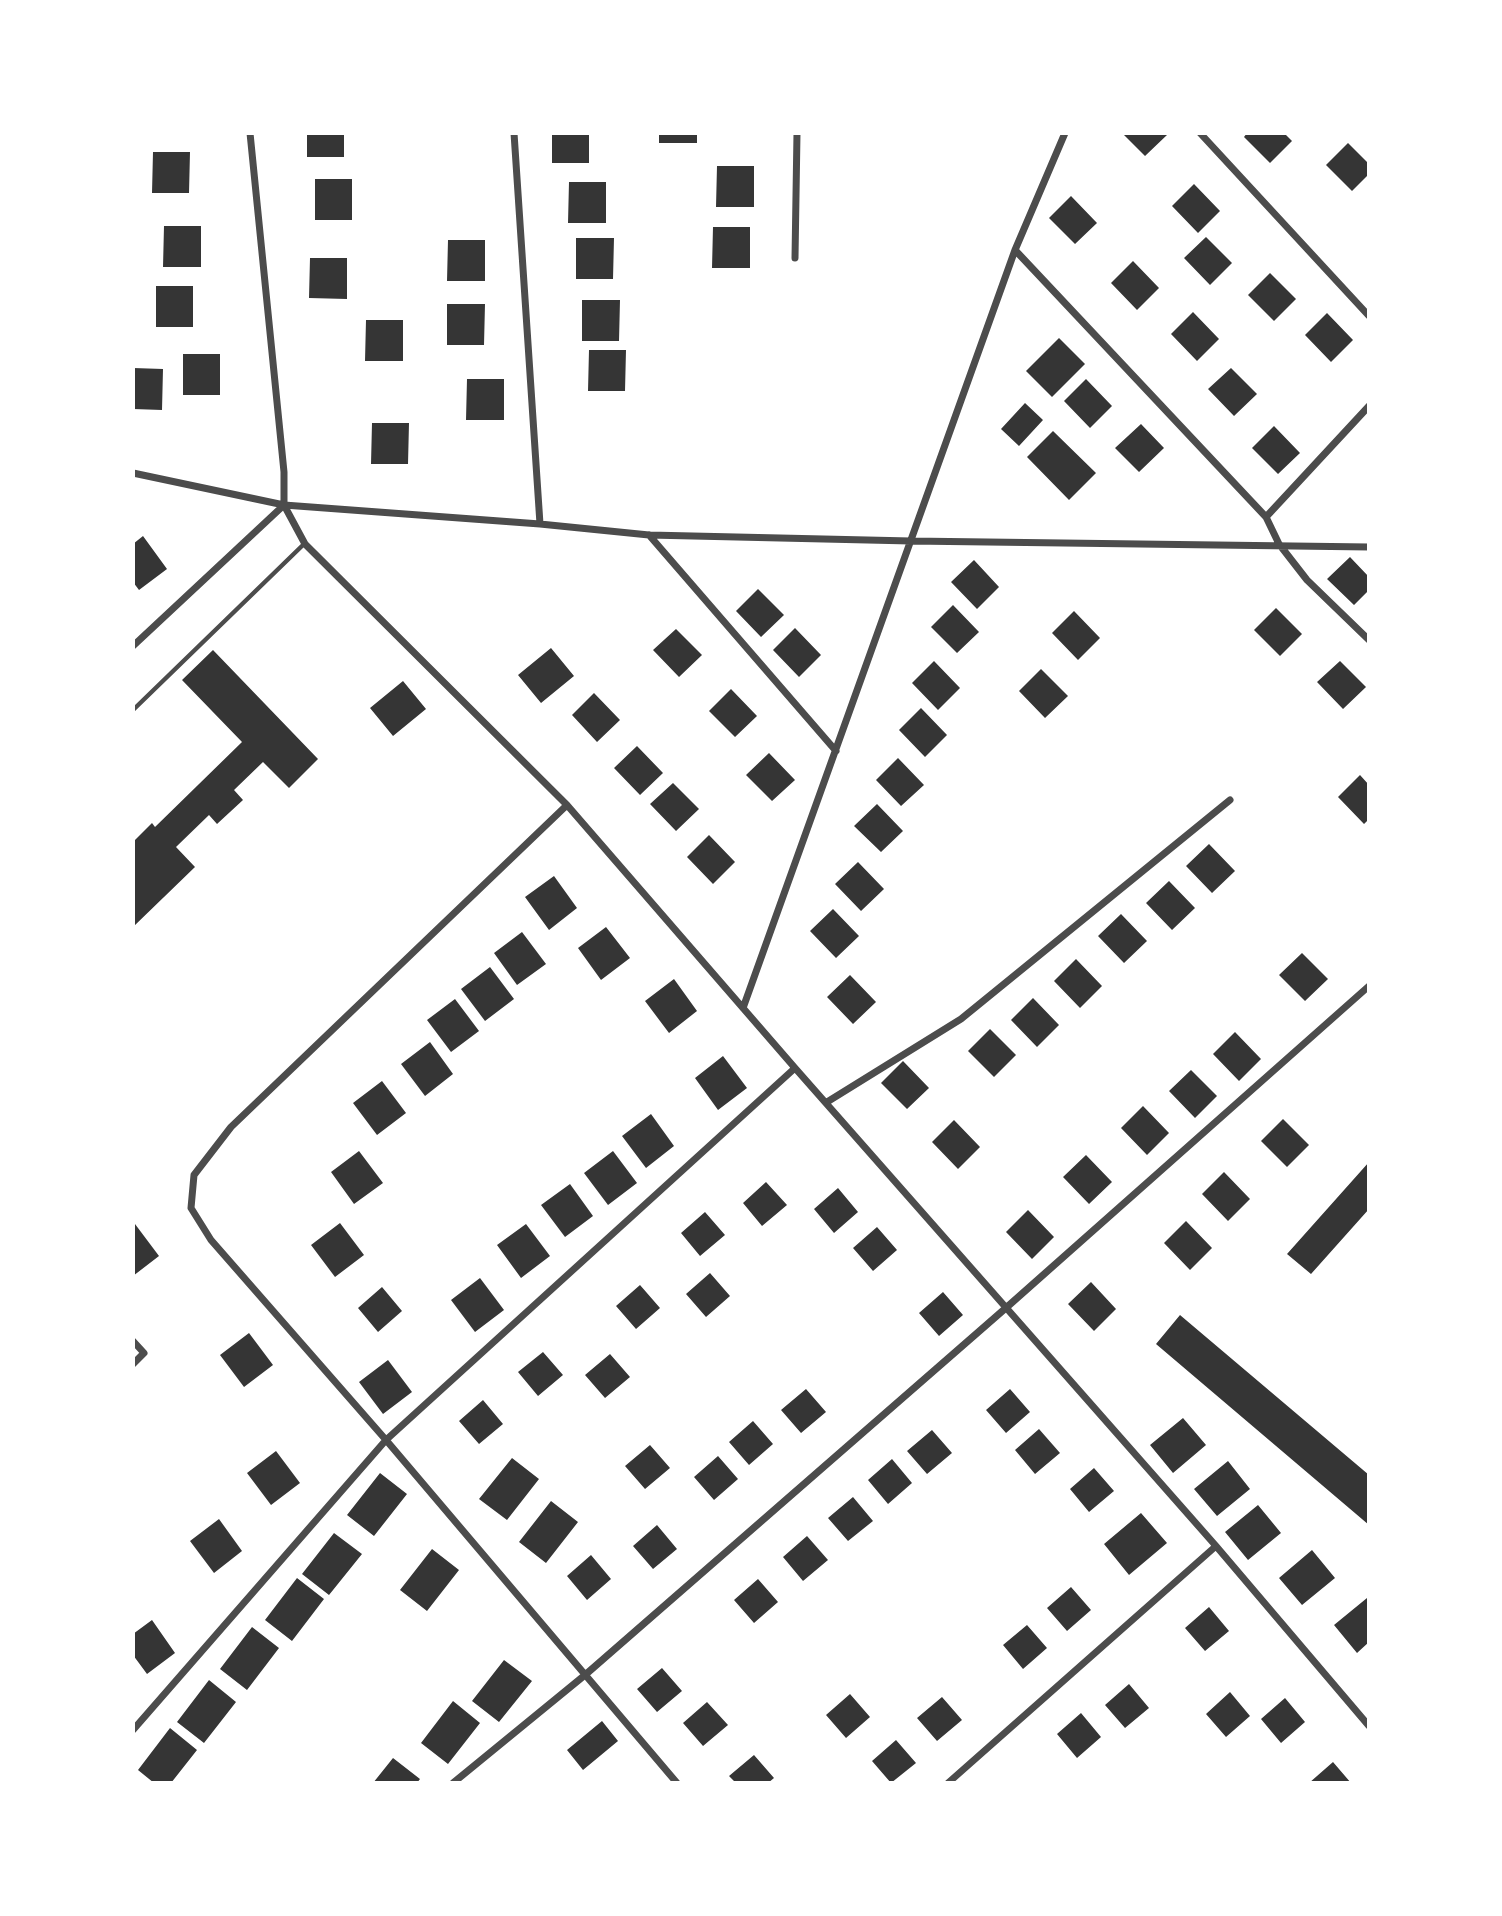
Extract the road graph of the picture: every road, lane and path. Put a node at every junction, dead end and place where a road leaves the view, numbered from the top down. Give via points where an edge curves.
1 (250, 133) edge
2 (514, 133) edge
3 (797, 133) edge
4 (1065, 133) edge
5 (1200, 133) edge
6 (1015, 250) junction
7 (795, 257) dead end
8 (1369, 316) edge
9 (1369, 406) edge
10 (133, 473) edge
11 (284, 505) junction
12 (1266, 517) junction
13 (540, 524) junction
14 (649, 535) junction
15 (911, 541) junction
16 (305, 544) junction
17 (1279, 544) junction
18 (1369, 547) edge
19 (1369, 640) edge
20 (133, 646) edge
21 (133, 710) edge
22 (836, 751) junction
23 (1230, 800) dead end
24 (567, 806) junction
25 (1369, 986) edge
26 (743, 1008) junction
27 (795, 1068) junction
28 (827, 1102) junction
29 (1007, 1307) junction
30 (133, 1341) edge
31 (133, 1364) edge
32 (386, 1440) junction
33 (1216, 1546) junction
34 (585, 1675) junction
35 (1369, 1726) edge
36 (133, 1730) edge
37 (453, 1783) edge
38 (677, 1783) edge
39 (948, 1783) edge

1 - 11 street
2 - 13 street
3 - 7 street
4 - 6 street
5 - 8 street
6 - 12 street
6 - 15 street
9 - 12 street
10 - 11 street
11 - 13 street
11 - 16 street
11 - 20 street
12 - 17 street
13 - 14 street
14 - 15 street
14 - 22 street
15 - 17 street
15 - 22 street
16 - 21 lane
16 - 24 street
17 - 18 street
17 - 19 street via 1307,580
22 - 26 street
23 - 28 street via 961,1019
24 - 26 street
24 - 32 street via 231,1127 194,1175 191,1208 211,1240
25 - 29 street
26 - 27 street
27 - 28 street
27 - 32 street
28 - 29 street
29 - 33 street
29 - 34 street
30 - 31 street via 144,1353
32 - 34 street
32 - 36 street
33 - 35 street
33 - 39 street
34 - 37 street
34 - 38 street

